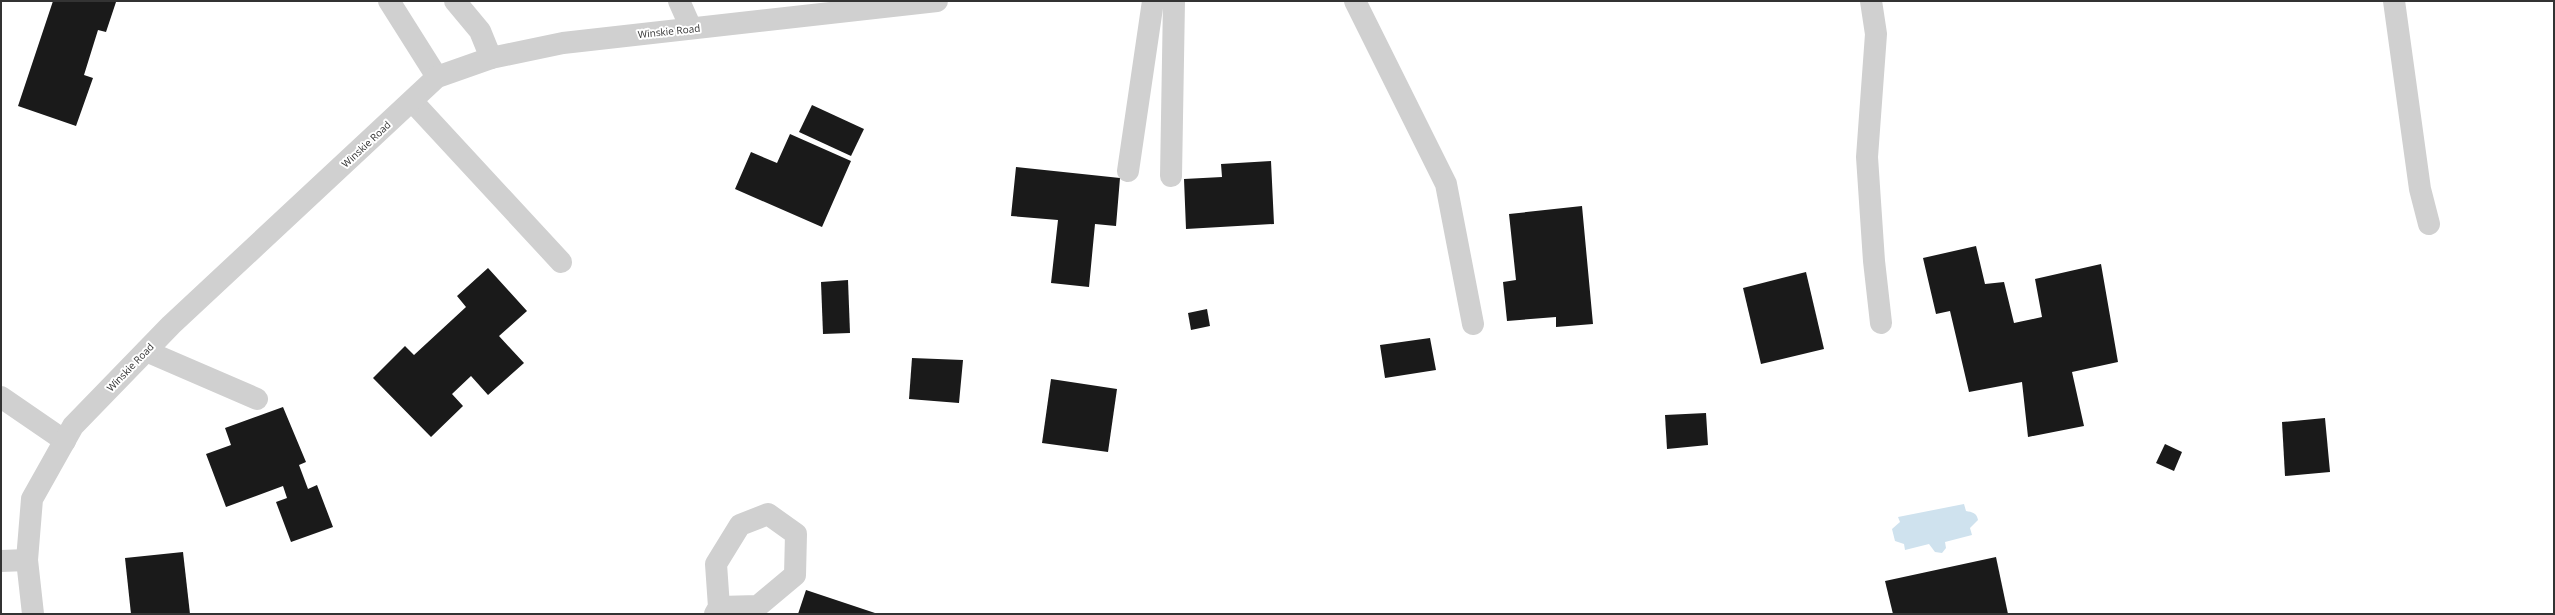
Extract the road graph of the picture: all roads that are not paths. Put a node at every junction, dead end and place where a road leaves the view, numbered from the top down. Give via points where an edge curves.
1 (389, 1) edge
2 (455, 1) edge
3 (679, 1) edge
4 (937, 1) edge
5 (1153, 1) edge
6 (1174, 1) edge
7 (1355, 1) edge
8 (1871, 1) edge
9 (2394, 1) edge
10 (692, 28) junction
11 (491, 58) junction
12 (437, 77) junction
13 (412, 101) junction
14 (1128, 170) dead end
15 (1171, 176) dead end
16 (2428, 224) dead end
17 (561, 262) dead end
18 (1881, 323) dead end
19 (1473, 324) dead end
20 (146, 351) junction
21 (1, 397) edge
22 (257, 399) dead end
23 (64, 441) junction
24 (27, 560) junction
25 (1, 561) edge
26 (717, 611) edge
27 (33, 614) edge

1 - 12 street
2 - 11 street via 480,31
3 - 10 street
4 - 10 street, Winskie Road
5 - 14 street
6 - 15 street
7 - 19 street via 1446,184
8 - 18 street via 1876,34 1867,157
9 - 16 street via 2420,189
10 - 11 street, Winskie Road via 563,42
11 - 12 street, Winskie Road
12 - 13 street, Winskie Road
13 - 17 street
13 - 20 street, Winskie Road
20 - 22 street
20 - 23 street, Winskie Road via 73,426
21 - 23 street
23 - 24 street, Winskie Road via 32,499
24 - 25 street
24 - 27 street, Winskie Road
26 - 26 street via 758,606 794,575 796,534 768,514 740,525 716,564

